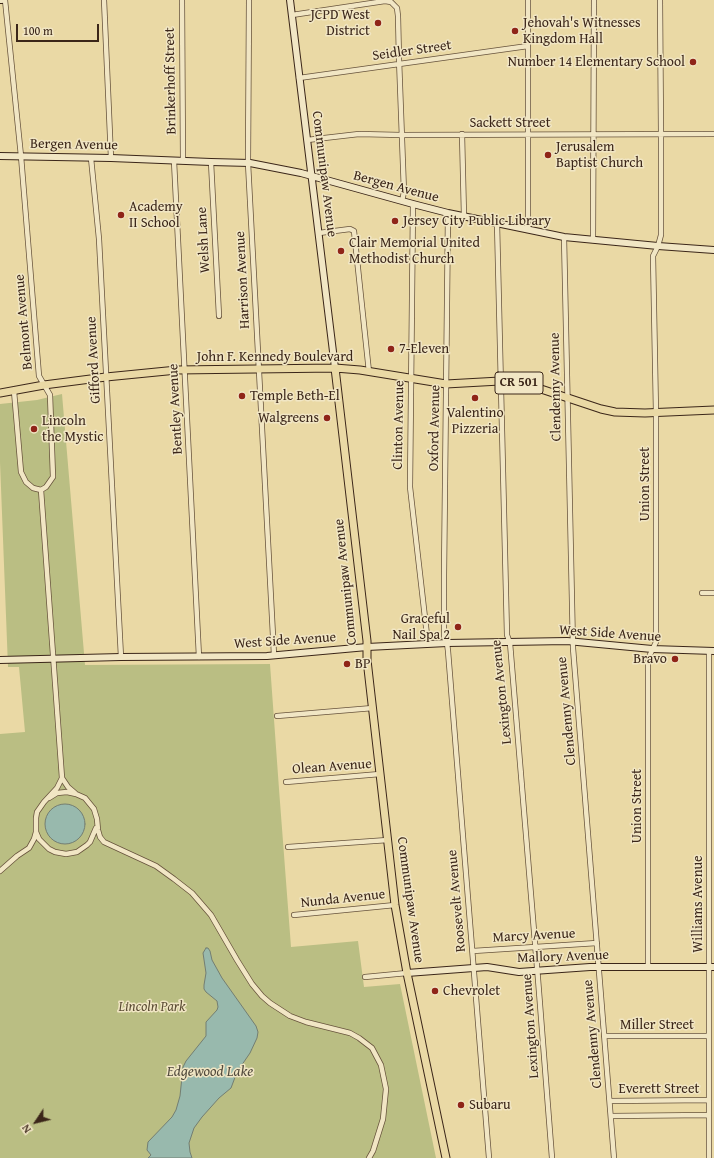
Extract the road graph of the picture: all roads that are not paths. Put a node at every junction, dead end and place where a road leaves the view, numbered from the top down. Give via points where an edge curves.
1 (2, 0) edge
2 (104, 0) edge
3 (182, 0) edge
4 (249, 0) edge
5 (290, 0) edge
6 (528, 0) edge
7 (594, 0) edge
8 (660, 0) edge
9 (382, 1) edge
10 (292, 15) junction
11 (528, 46) junction
12 (399, 65) junction
13 (299, 78) junction
14 (462, 134) junction
15 (528, 134) junction
16 (594, 134) junction
17 (661, 134) junction
18 (714, 134) edge
19 (401, 135) junction
20 (306, 140) junction
21 (0, 156) edge
22 (21, 156) junction
23 (90, 158) junction
24 (111, 158) junction
25 (174, 161) junction
26 (183, 161) junction
27 (211, 162) junction
28 (248, 163) junction
29 (311, 176) junction
30 (402, 201) junction
31 (414, 204) junction
32 (448, 213) junction
33 (464, 216) junction
34 (497, 223) junction
35 (528, 229) junction
36 (319, 233) junction
37 (564, 237) junction
38 (593, 240) junction
39 (658, 246) junction
40 (714, 250) edge
41 (219, 316) dead end
42 (335, 368) junction
43 (259, 369) junction
44 (184, 370) junction
45 (369, 372) junction
46 (106, 377) junction
47 (411, 378) junction
48 (500, 381) junction
49 (446, 384) junction
50 (44, 385) junction
51 (14, 391) junction
52 (0, 393) edge
53 (567, 397) junction
54 (714, 410) edge
55 (656, 413) junction
56 (41, 490) junction
57 (702, 593) dead end
58 (714, 593) edge
59 (574, 642) junction
60 (447, 643) junction
61 (510, 643) junction
62 (428, 644) junction
63 (367, 648) junction
64 (652, 650) junction
65 (711, 651) edge
66 (274, 655) junction
67 (121, 657) junction
68 (199, 657) junction
69 (53, 659) junction
70 (0, 660) edge
71 (373, 708) junction
72 (278, 716) dead end
73 (380, 774) junction
74 (62, 778) junction
75 (286, 782) dead end
76 (76, 794) junction
77 (49, 798) junction
78 (97, 823) junction
79 (36, 832) junction
80 (388, 840) junction
81 (288, 847) dead end
82 (0, 871) edge
83 (395, 905) junction
84 (294, 916) dead end
85 (597, 943) junction
86 (535, 946) junction
87 (473, 951) junction
88 (474, 967) junction
89 (599, 967) junction
90 (648, 967) junction
91 (711, 967) edge
92 (538, 971) junction
93 (407, 973) junction
94 (365, 977) dead end
95 (604, 1036) junction
96 (709, 1036) junction
97 (610, 1100) junction
98 (709, 1100) junction
99 (709, 1115) junction
100 (611, 1116) junction
101 (373, 1151) junction
102 (369, 1158) edge
103 (374, 1158) edge
104 (446, 1158) edge
105 (489, 1158) edge
106 (552, 1158) edge
107 (614, 1158) edge
108 (709, 1158) edge

1 - 22 street, Belmont Avenue
2 - 24 street
3 - 26 street, Brinkerhoff Street
4 - 28 street, Harrison Avenue
5 - 10 main road, Communipaw Avenue
6 - 11 street
7 - 16 street
8 - 17 street, Union Street
9 - 10 street
9 - 12 street via 391,2 397,8
10 - 13 main road, Communipaw Avenue
11 - 12 street, Seidler Street
11 - 15 street
12 - 13 street, Seidler Street
12 - 19 street
13 - 20 main road, Communipaw Avenue
14 - 15 street, Sackett Street
14 - 19 street, Sackett Street
14 - 33 street
15 - 16 street, Sackett Street
15 - 35 street
16 - 17 street, Sackett Street
16 - 38 street
17 - 18 street, Sackett Street
17 - 39 street, Union Street via 661,236
19 - 20 street, Sackett Street via 359,134
19 - 30 street via 404,192
20 - 29 main road, Communipaw Avenue
21 - 22 main road, Bergen Avenue
22 - 23 main road, Bergen Avenue
22 - 50 street, Belmont Avenue via 39,376
23 - 24 main road, Bergen Avenue
23 - 46 street, Gifford Avenue via 98,239
24 - 25 main road, Bergen Avenue
25 - 26 main road, Bergen Avenue
25 - 44 street, Bentley Avenue
26 - 27 main road, Bergen Avenue
27 - 28 main road, Bergen Avenue
27 - 41 street, Welsh Lane
28 - 29 main road, Bergen Avenue
28 - 43 street, Harrison Avenue
29 - 30 main road, Bergen Avenue
29 - 36 main road, Communipaw Avenue
30 - 31 main road, Bergen Avenue
31 - 32 main road, Bergen Avenue
31 - 47 street, Clinton Avenue
32 - 33 main road, Bergen Avenue
32 - 49 street, Oxford Avenue
33 - 34 main road, Bergen Avenue
34 - 35 main road, Bergen Avenue
34 - 48 street, Lexington Avenue
35 - 37 main road, Bergen Avenue
36 - 42 main road, Communipaw Avenue
36 - 45 street via 350,229 354,231
37 - 38 main road, Bergen Avenue
37 - 53 street, Clendenny Avenue
38 - 39 main road, Bergen Avenue
39 - 40 main road, Bergen Avenue
39 - 55 street, Union Street via 654,256
42 - 43 main road, John F. Kennedy Boulevard / CR 501
42 - 45 main road, John F. Kennedy Boulevard / CR 501
42 - 63 main road, Communipaw Avenue
43 - 44 main road, John F. Kennedy Boulevard / CR 501
43 - 66 street, Harrison Avenue
44 - 46 main road, John F. Kennedy Boulevard / CR 501
44 - 68 street, Bentley Avenue
45 - 47 main road, John F. Kennedy Boulevard / CR 501
46 - 50 main road, John F. Kennedy Boulevard / CR 501
46 - 67 street, Gifford Avenue
47 - 49 main road, John F. Kennedy Boulevard / CR 501
47 - 62 street, Clinton Avenue via 410,487
48 - 49 main road, John F. Kennedy Boulevard / CR 501
48 - 53 main road, John F. Kennedy Boulevard / CR 501 via 526,384
48 - 61 street, Lexington Avenue via 507,635
49 - 60 street, Oxford Avenue via 444,637
50 - 51 main road, John F. Kennedy Boulevard / CR 501
50 - 56 street, Belmont Avenue via 50,395 53,478
51 - 52 main road, John F. Kennedy Boulevard / CR 501
51 - 56 street via 21,472 26,482
53 - 55 main road, John F. Kennedy Boulevard / CR 501 via 615,412
53 - 59 street, Clendenny Avenue
54 - 55 main road, John F. Kennedy Boulevard / CR 501
55 - 64 street, Union Street via 656,642
56 - 69 street
57 - 58 street
59 - 61 main road, West Side Avenue
59 - 64 main road, West Side Avenue
59 - 85 street, Clendenny Avenue
60 - 61 main road, West Side Avenue
60 - 62 main road, West Side Avenue
60 - 87 street, Roosevelt Avenue
61 - 86 street, Lexington Avenue
62 - 63 main road, West Side Avenue
63 - 66 main road, West Side Avenue
63 - 71 main road, Communipaw Avenue
64 - 65 main road, West Side Avenue
64 - 90 street, Union Street via 648,659
65 - 91 street, Williams Avenue
66 - 68 main road, West Side Avenue
67 - 68 main road, West Side Avenue
67 - 69 main road, West Side Avenue
69 - 70 main road, West Side Avenue
69 - 74 street
71 - 72 street
71 - 73 main road, Communipaw Avenue
73 - 75 street, Olean Avenue
73 - 80 main road, Communipaw Avenue
74 - 76 street
74 - 77 street
76 - 77 street via 62,792
76 - 78 street via 85,798 91,805
77 - 79 street via 37,812
78 - 79 street via 96,830 83,849 66,854 49,849
78 - 101 street via 100,837 104,842 156,866 192,893 211,915 252,984 270,1003 290,1016 306,1022 350,1033 372,1048 381,1064 386,1090 383,1119
79 - 82 street via 29,848
80 - 81 street
80 - 83 main road, Communipaw Avenue
83 - 84 street, Nunda Avenue
83 - 93 main road, Communipaw Avenue
85 - 86 street, Marcy Avenue
85 - 89 street, Clendenny Avenue
86 - 87 street, Marcy Avenue
86 - 92 street, Lexington Avenue
87 - 88 street, Roosevelt Avenue
88 - 92 main road, Mallory Avenue via 519,972
88 - 93 main road, Mallory Avenue
88 - 105 street, Roosevelt Avenue
89 - 90 main road, Mallory Avenue
89 - 92 main road, Mallory Avenue
89 - 95 street, Clendenny Avenue
90 - 91 main road, Mallory Avenue
91 - 96 street, Williams Avenue
92 - 106 street, Lexington Avenue
93 - 94 street, Mallory Avenue
93 - 104 main road, Communipaw Avenue
95 - 96 street, Miller Street
95 - 97 street, Clendenny Avenue
96 - 98 street, Williams Avenue
97 - 98 street, Everett Street
97 - 100 street, Clendenny Avenue
98 - 99 street, Williams Avenue
99 - 100 street, Everett Street
99 - 108 street, Williams Avenue
100 - 107 street, Clendenny Avenue
101 - 102 street
101 - 103 street

